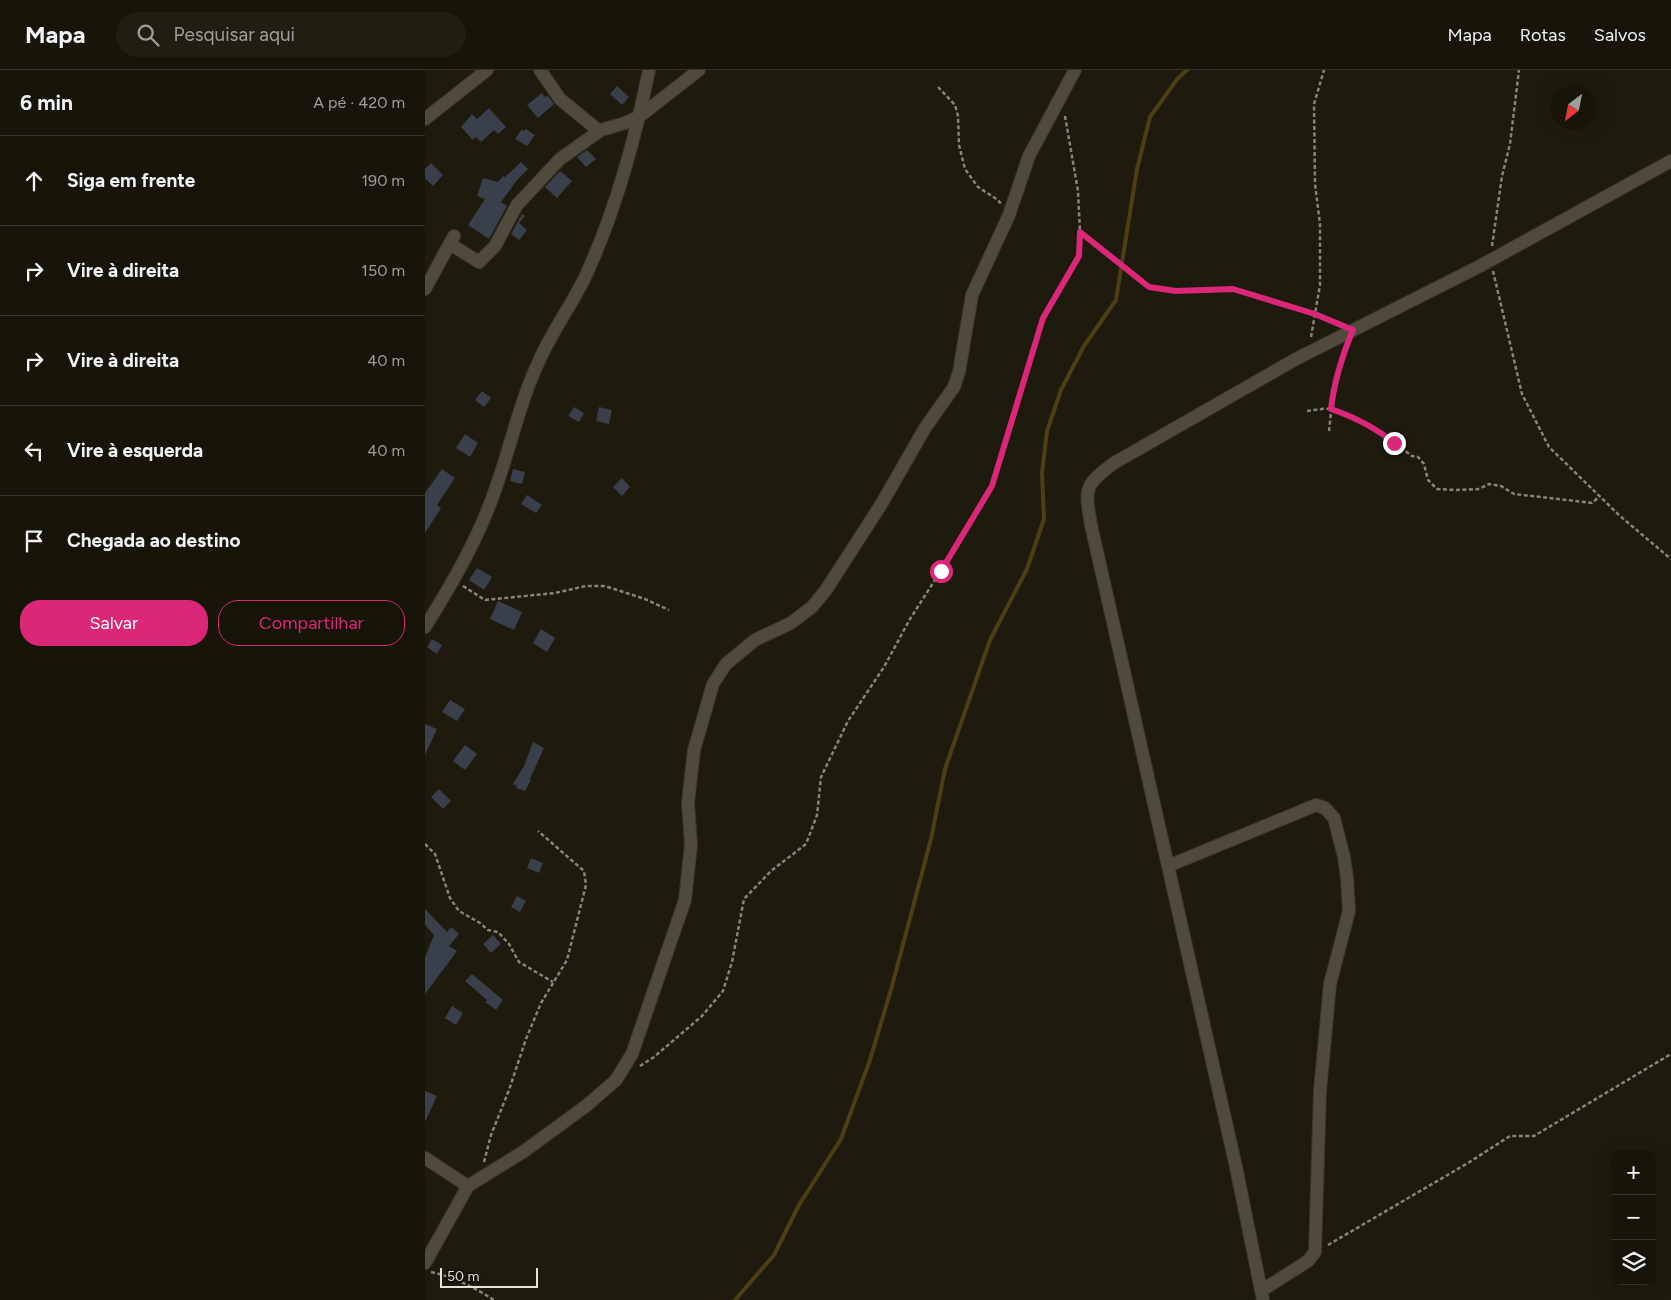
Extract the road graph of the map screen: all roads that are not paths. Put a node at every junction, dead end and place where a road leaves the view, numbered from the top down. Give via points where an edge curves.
1 (487, 70) edge
2 (540, 70) edge
3 (649, 70) edge
4 (699, 70) edge
5 (1075, 70) edge
6 (640, 116) junction
7 (425, 119) edge
8 (599, 132) junction
9 (1671, 161) edge
10 (425, 289) edge
11 (425, 627) edge
12 (1168, 866) junction
13 (425, 1158) edge
14 (468, 1186) junction
15 (425, 1263) edge
16 (1262, 1295) edge

1 - 7 street
2 - 8 street via 560,99
3 - 6 street
4 - 6 street
5 - 14 street via 1029,156 1009,215 972,295 959,372 953,387 826,590 812,607 791,623 755,640 726,664 713,684 695,750 688,803 691,844 685,900 632,1054 616,1080 586,1106 523,1152
6 - 8 street
6 - 11 street via 603,236 539,360 486,516 473,546
8 - 10 street via 560,159 539,180 517,205 495,246 479,262 452,240
9 - 12 street via 1490,260 1296,359 1095,477 1086,494 1091,526
12 - 16 street
12 - 16 street via 1316,805 1325,808 1334,818 1344,857 1349,911 1330,984 1320,1091 1315,1252 1308,1261
13 - 14 street
14 - 15 street

